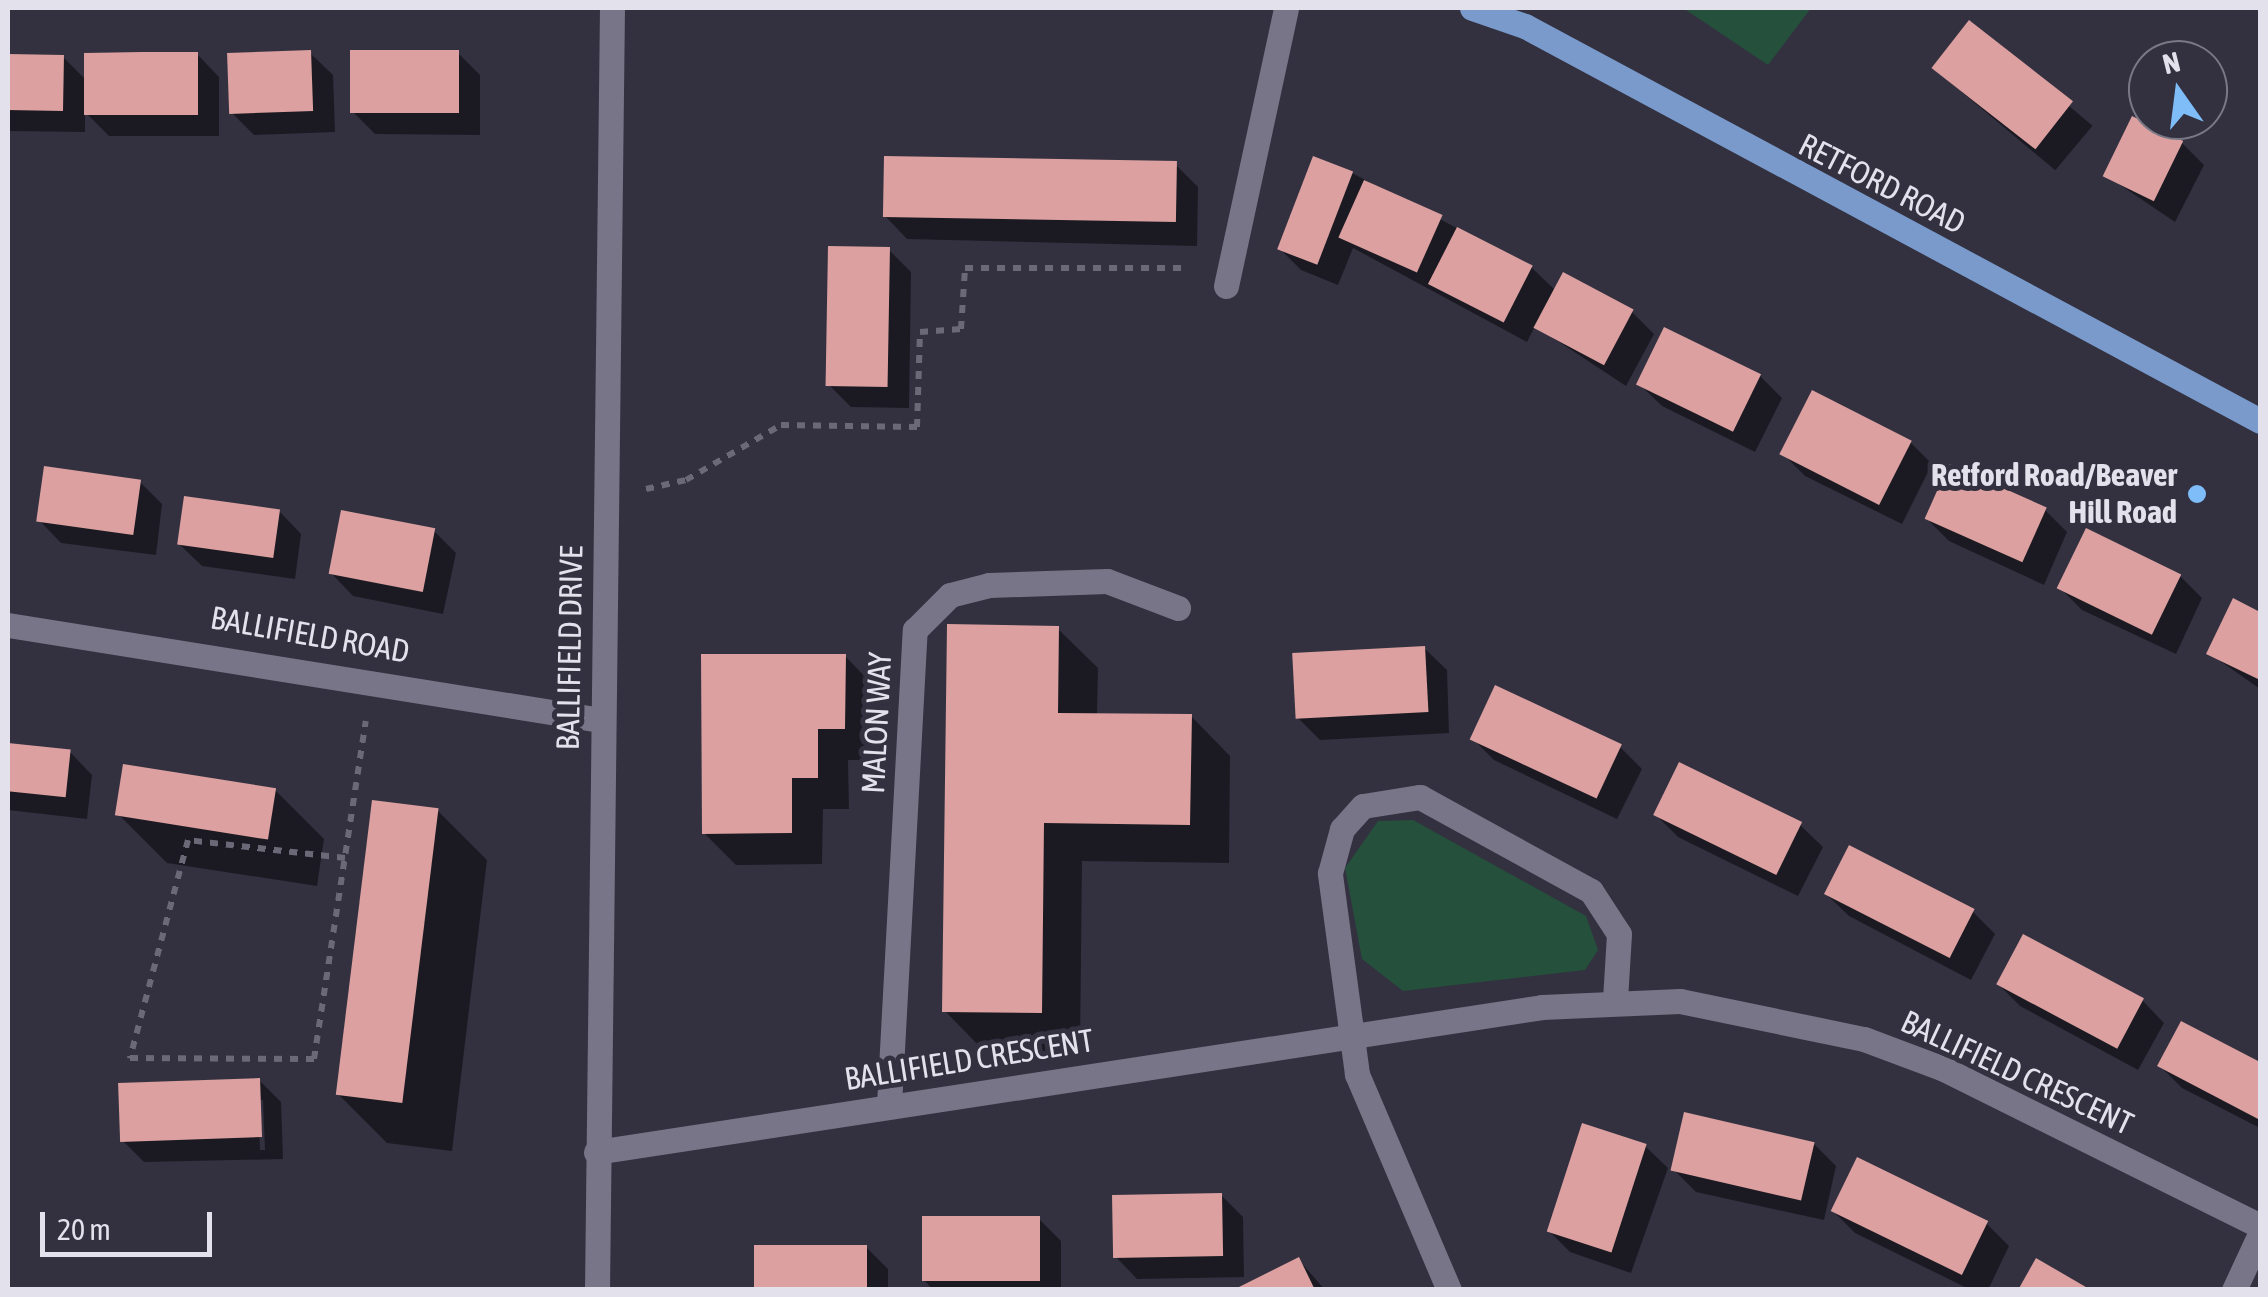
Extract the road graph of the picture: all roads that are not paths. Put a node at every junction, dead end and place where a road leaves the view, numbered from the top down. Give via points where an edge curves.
1 (612, 8) edge
2 (1286, 8) edge
3 (1472, 8) edge
4 (1528, 17) edge
5 (1228, 277) road end
6 (2260, 421) edge
7 (1178, 608) dead end
8 (8, 624) edge
9 (601, 720) junction
10 (1615, 999) junction
11 (1352, 1035) junction
12 (889, 1105) junction
13 (596, 1152) junction
14 (2260, 1226) edge
15 (2260, 1234) edge
16 (597, 1290) edge
17 (1450, 1290) edge
18 (2234, 1290) edge

1 - 9 street, BALLIFIELD DRIVE
2 - 5 street
3 - 4 main road, RETFORD ROAD
4 - 6 main road, RETFORD ROAD
7 - 12 street, MALON WAY via 1107,580 989,585 950,595 915,630
8 - 9 street, BALLIFIELD ROAD
9 - 13 street, BALLIFIELD DRIVE
10 - 11 street, BALLIFIELD CRESCENT
10 - 11 street via 1619,934 1591,891 1420,797 1393,798 1363,806 1342,830 1330,873
10 - 14 street, BALLIFIELD CRESCENT via 1680,1002 1864,1040 1944,1069
11 - 12 street, BALLIFIELD CRESCENT
11 - 17 street via 1368,1110
12 - 13 street, BALLIFIELD CRESCENT
13 - 16 street, BALLIFIELD DRIVE
15 - 18 street

